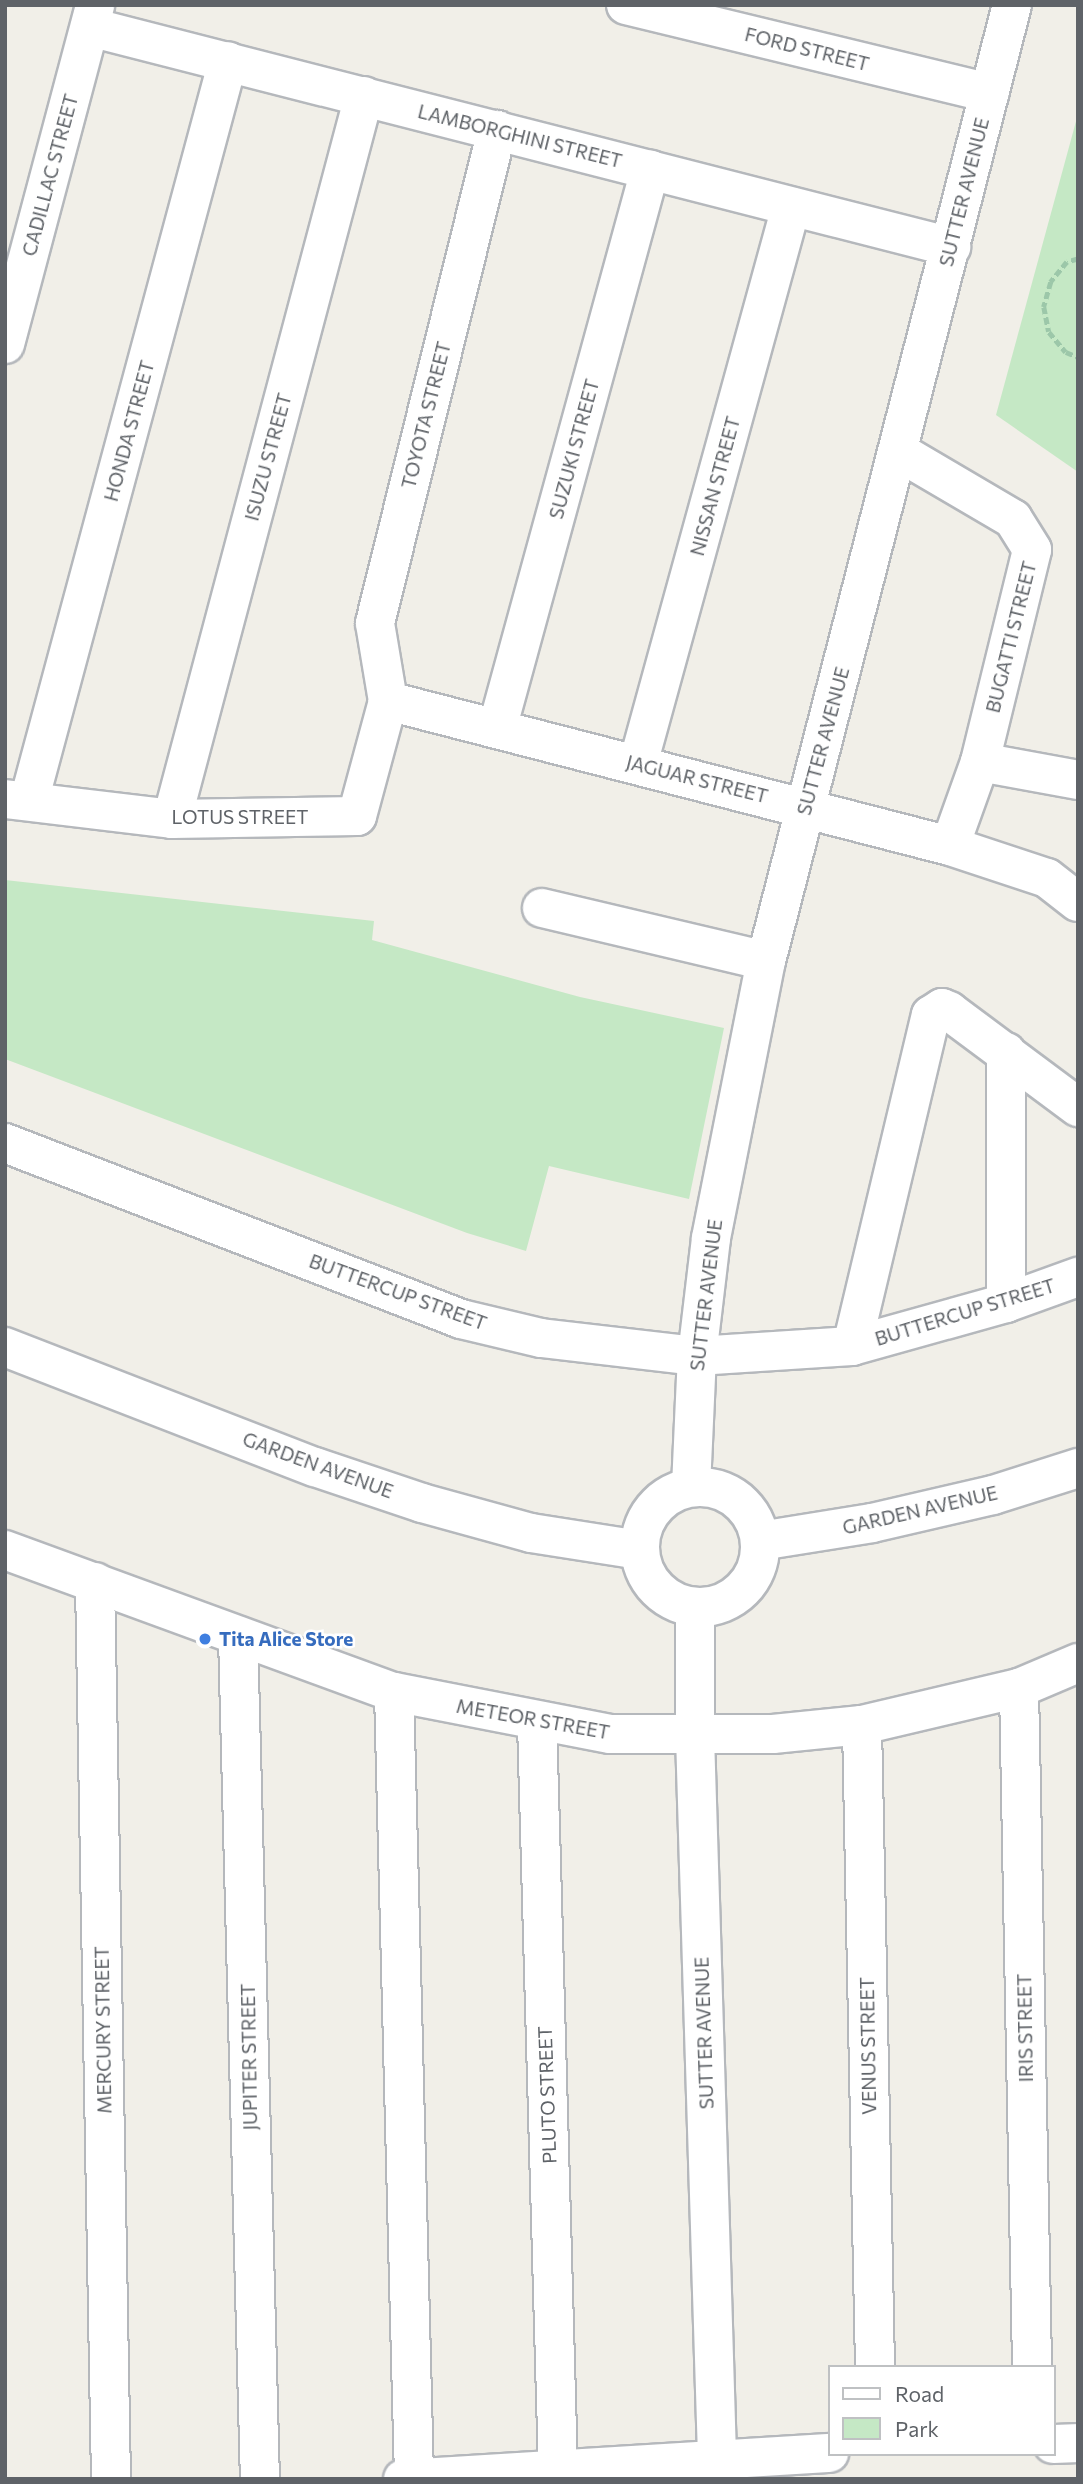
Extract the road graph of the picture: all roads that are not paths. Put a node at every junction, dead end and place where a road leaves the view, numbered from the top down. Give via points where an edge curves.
1 (626, 5) edge
2 (1012, 5) edge
3 (93, 16) edge
4 (228, 61) junction
5 (989, 93) junction
6 (364, 96) junction
7 (497, 130) junction
8 (650, 170) junction
9 (791, 207) junction
10 (951, 247) junction
11 (5, 344) edge
12 (899, 452) junction
13 (388, 701) junction
14 (497, 729) junction
15 (980, 762) junction
16 (638, 764) junction
17 (1078, 780) edge
18 (17, 800) edge
19 (805, 807) junction
20 (172, 818) junction
21 (950, 846) junction
22 (1078, 902) edge
23 (542, 908) dead end
24 (766, 961) junction
25 (1006, 1052) junction
26 (1078, 1107) edge
27 (5, 1143) edge
28 (1078, 1276) edge
29 (1006, 1303) junction
30 (852, 1346) junction
31 (5, 1347) edge
32 (696, 1356) junction
33 (1078, 1468) edge
34 (691, 1487) junction
35 (760, 1541) junction
36 (5, 1550) edge
37 (640, 1550) junction
38 (95, 1582) junction
39 (695, 1607) junction
40 (238, 1636) junction
41 (1078, 1663) edge
42 (1018, 1688) junction
43 (394, 1692) junction
44 (537, 1722) junction
45 (862, 1725) junction
46 (695, 1736) junction
47 (875, 2365) edge
48 (1032, 2365) edge
49 (1078, 2443) edge
50 (1055, 2444) edge
51 (828, 2453) edge
52 (717, 2458) junction
53 (558, 2467) junction
54 (414, 2478) edge
55 (111, 2479) edge
56 (260, 2479) edge
57 (403, 2479) edge

1 - 5 street, FORD STREET
2 - 5 street, SUTTER AVENUE
3 - 4 street, LAMBORGHINI STREET
3 - 11 street, CADILLAC STREET
4 - 6 street, LAMBORGHINI STREET
4 - 18 street, HONDA STREET
5 - 10 street, SUTTER AVENUE
6 - 7 street, LAMBORGHINI STREET
6 - 20 street, ISUZU STREET
7 - 8 street, LAMBORGHINI STREET
7 - 13 street, TOYOTA STREET via 375,623
8 - 9 street, LAMBORGHINI STREET
8 - 14 street, SUZUKI STREET
9 - 10 street, LAMBORGHINI STREET
9 - 16 street, NISSAN STREET
10 - 12 street, SUTTER AVENUE
12 - 15 street, BUGATTI STREET via 1013,519 1032,550
12 - 19 street, SUTTER AVENUE
13 - 14 street, JAGUAR STREET
13 - 20 street, LOTUS STREET via 357,816
14 - 16 street, JAGUAR STREET
15 - 17 street
15 - 21 street, BUGATTI STREET
16 - 19 street, JAGUAR STREET
18 - 20 street, LOTUS STREET
19 - 21 street, JAGUAR STREET
19 - 24 street, SUTTER AVENUE
21 - 22 street, JAGUAR STREET via 1047,878
23 - 24 street
24 - 32 street, SUTTER AVENUE via 711,1238
25 - 26 street
25 - 29 street
25 - 30 street, BUTTERCUP STREET via 949,1011 932,1014
27 - 32 street, BUTTERCUP STREET via 461,1319 541,1338
28 - 29 street, BUTTERCUP STREET
29 - 30 street, BUTTERCUP STREET
30 - 32 street, BUTTERCUP STREET
31 - 37 street, GARDEN AVENUE via 315,1467 422,1503 531,1533
32 - 34 street, SUTTER AVENUE
33 - 35 street, GARDEN AVENUE via 873,1523
34 - 35 street via 715,1488 738,1499 753,1518
34 - 37 street via 670,1494 653,1509 643,1528
35 - 39 street via 757,1567 743,1590 720,1604
36 - 38 street, METEOR STREET
37 - 39 street via 645,1571 657,1589 674,1601
38 - 40 street, METEOR STREET
38 - 55 street, MERCURY STREET
39 - 46 street, SUTTER AVENUE
40 - 43 street, METEOR STREET
40 - 56 street, JUPITER STREET
41 - 42 street, METEOR STREET
42 - 45 street, METEOR STREET
42 - 48 street, IRIS STREET
43 - 44 street, METEOR STREET
43 - 54 street
44 - 46 street, METEOR STREET via 610,1734
44 - 53 street, PLUTO STREET
45 - 46 street, METEOR STREET
45 - 47 street, VENUS STREET
46 - 52 street, SUTTER AVENUE
49 - 50 street
51 - 52 street
52 - 53 street
53 - 54 street
54 - 57 street

